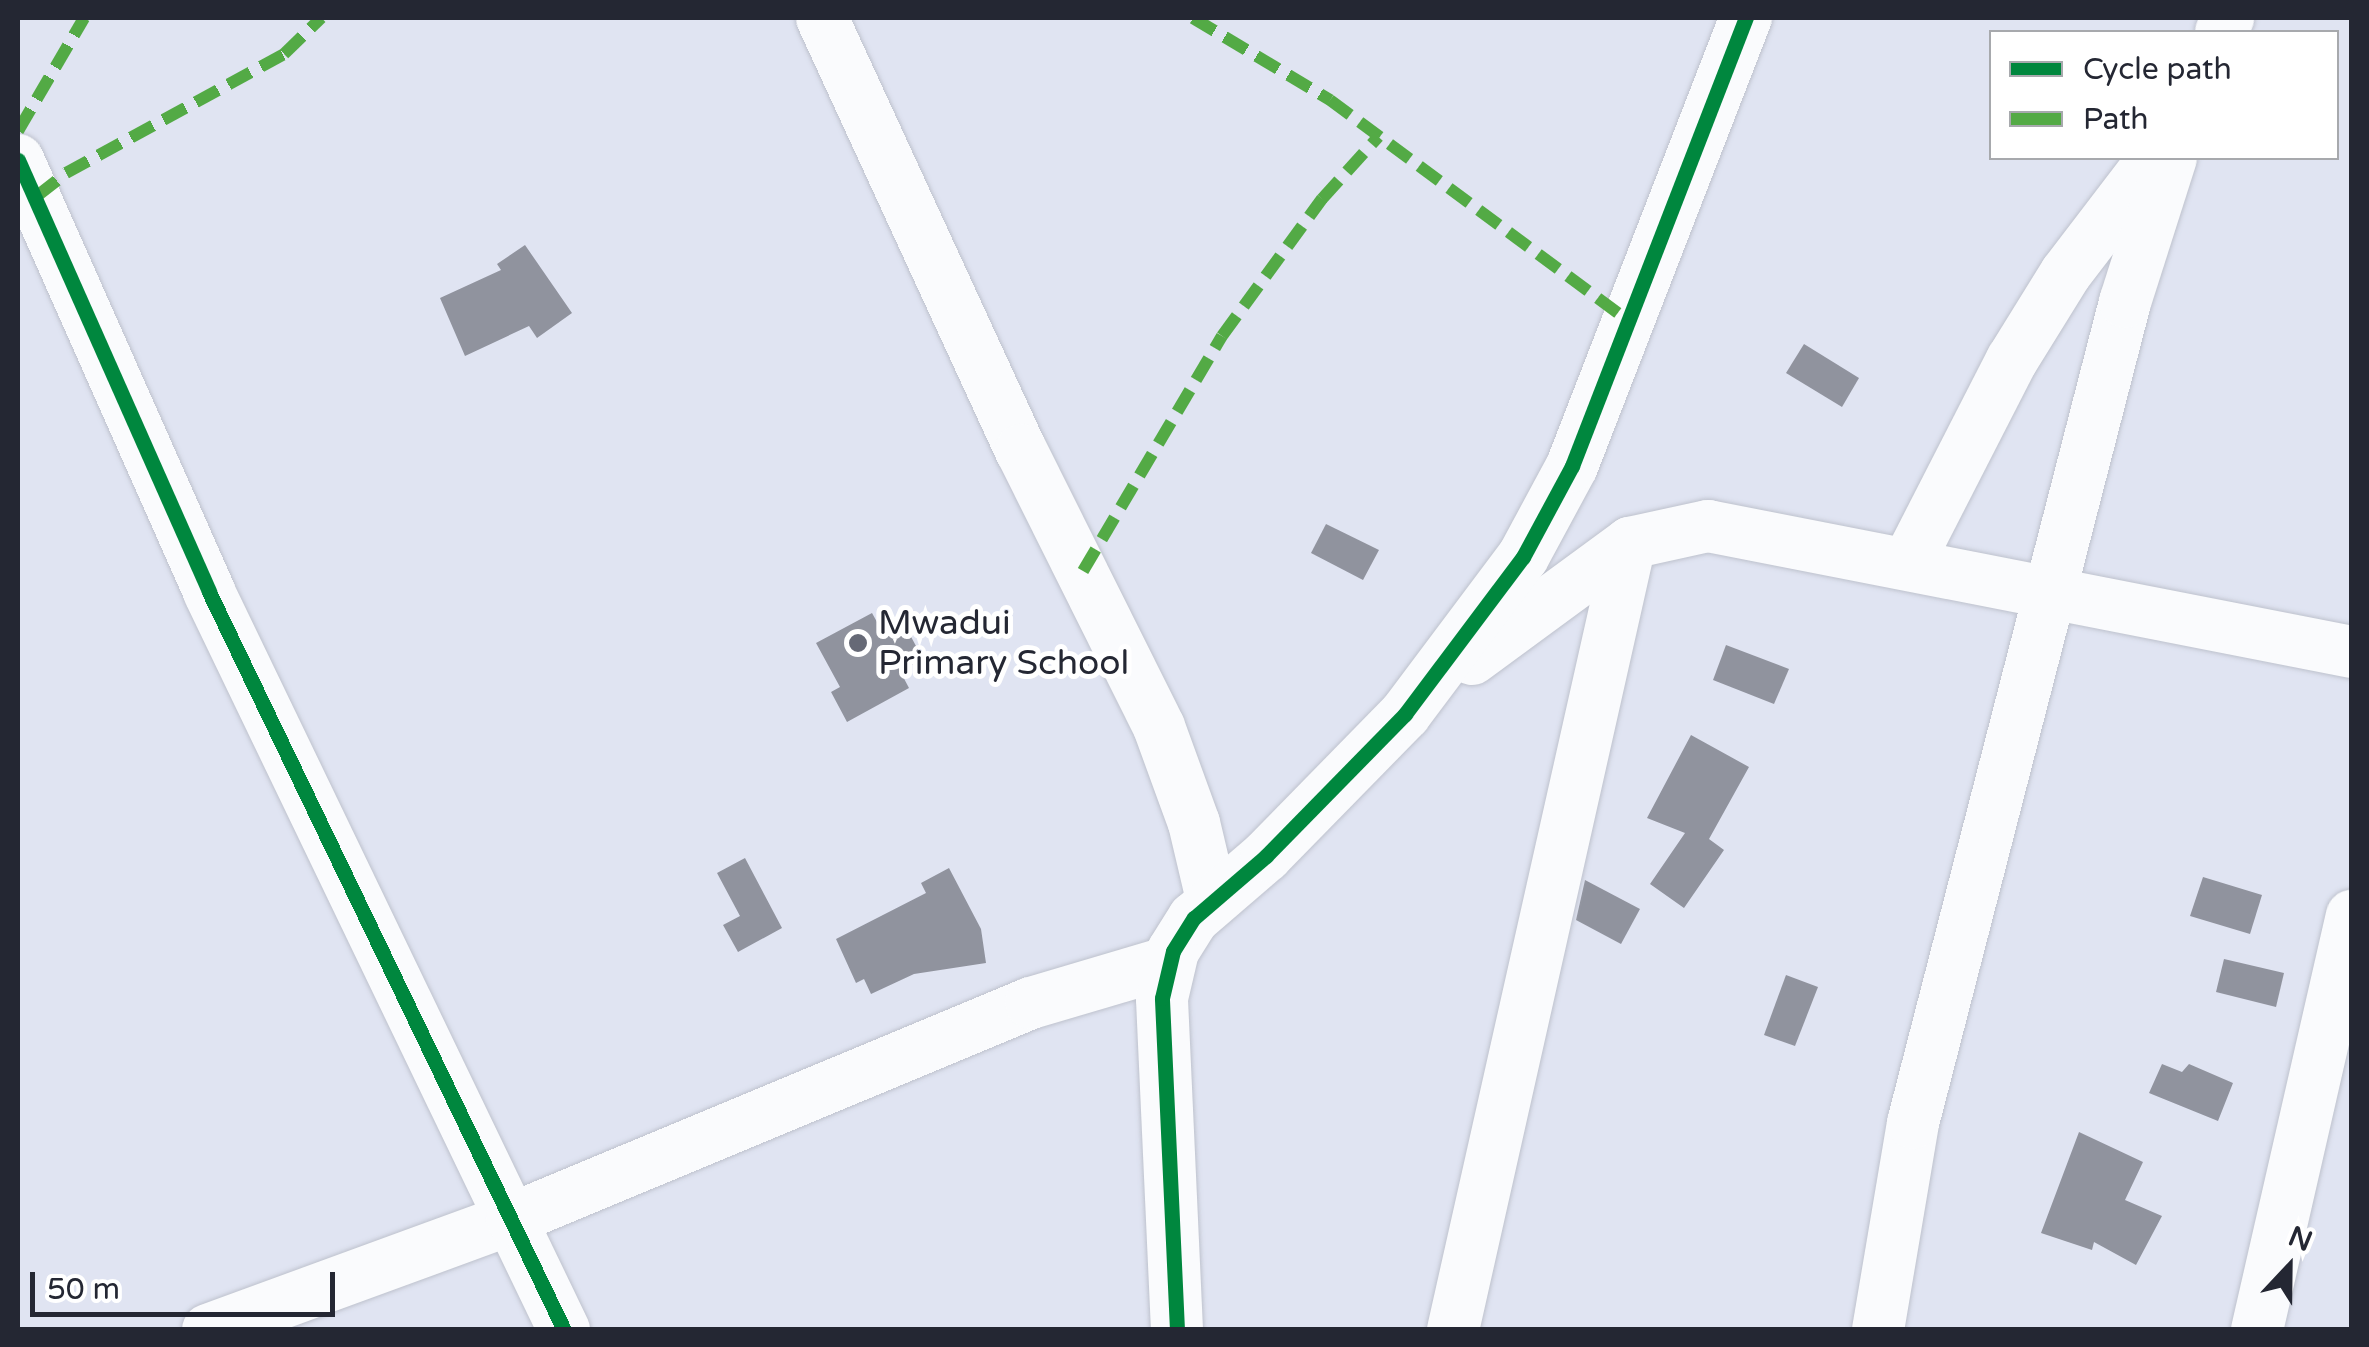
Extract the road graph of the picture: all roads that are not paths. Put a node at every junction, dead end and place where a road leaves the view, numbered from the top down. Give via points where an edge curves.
1 (822, 18) edge
2 (1746, 18) edge
3 (18, 160) edge
4 (2152, 160) edge
5 (2170, 160) edge
6 (1630, 543) junction
7 (1908, 560) junction
8 (2052, 590) junction
9 (2352, 652) edge
10 (1405, 714) junction
11 (1212, 899) junction
12 (2352, 916) edge
13 (1169, 962) junction
14 (512, 1219) junction
15 (208, 1330) edge
16 (564, 1330) edge
17 (1177, 1330) edge
18 (1453, 1330) edge
19 (1878, 1330) edge
20 (2257, 1330) edge

1 - 11 street via 1021,450 1159,728 1194,823
2 - 10 street via 1572,466 1523,557
3 - 14 street via 209,592
4 - 7 street via 2066,274 2012,360
5 - 8 street via 2125,302
6 - 7 street via 1708,526
6 - 10 street via 1561,588
6 - 18 street
7 - 8 street
8 - 9 street
8 - 19 street via 1913,1123
10 - 11 street via 1266,856
11 - 13 street
12 - 20 street
13 - 14 street via 1030,1003
13 - 17 street via 1162,998
14 - 15 street
14 - 16 street

